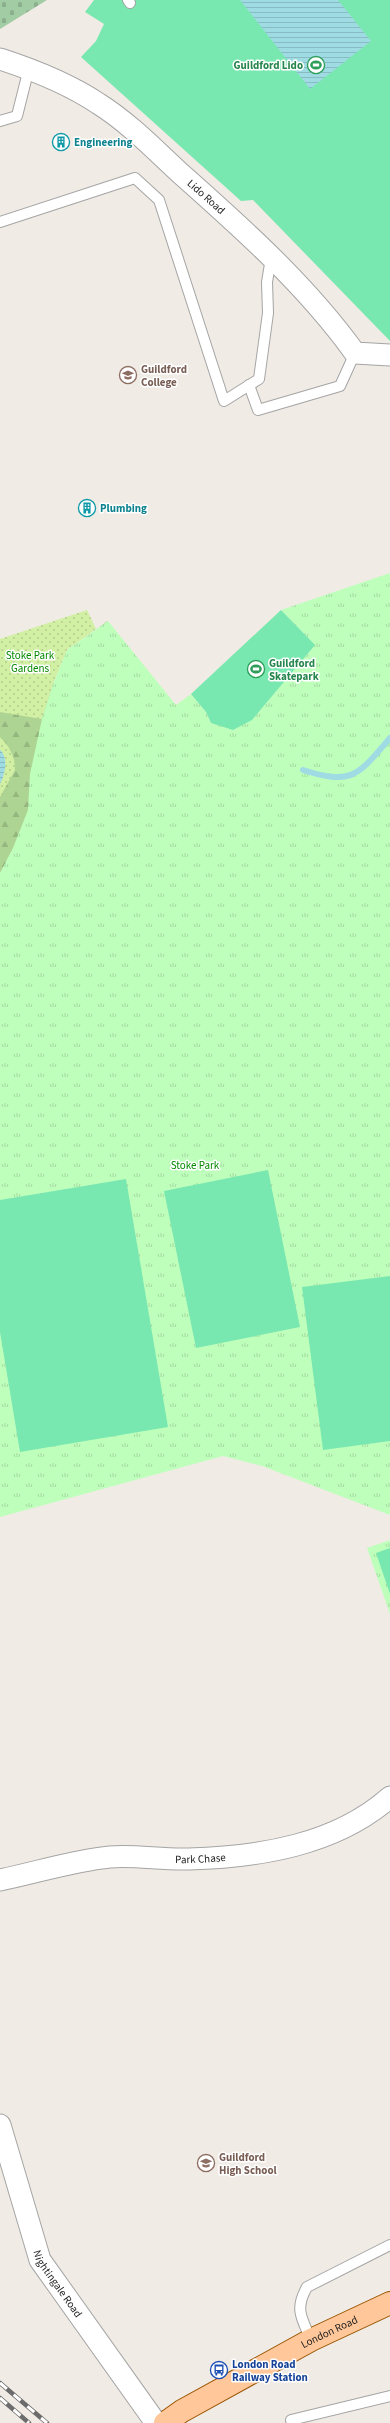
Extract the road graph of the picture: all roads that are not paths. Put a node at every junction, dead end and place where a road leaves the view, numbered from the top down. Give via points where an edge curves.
1 (0, 59) edge
2 (29, 68) junction
3 (0, 121) edge
4 (0, 222) edge
5 (271, 258) junction
6 (355, 353) junction
7 (390, 355) edge
8 (249, 384) junction
9 (390, 1797) edge
10 (0, 1880) edge
11 (0, 2125) edge
12 (390, 2245) edge
13 (390, 2303) edge
14 (311, 2340) junction
15 (390, 2396) edge
16 (291, 2420) dead end
17 (156, 2423) edge
18 (165, 2423) edge

1 - 2 street, Lido Road
2 - 3 lane via 17,116
2 - 5 street, Lido Road via 99,104 117,117
4 - 8 lane via 135,178 159,200 224,401
5 - 6 street, Lido Road via 308,293
5 - 8 lane via 267,282 268,313 259,378
6 - 7 street
6 - 8 lane via 340,386 258,410
9 - 10 street, Park Chase via 373,1812 350,1825 287,1848 188,1860 109,1857
11 - 17 street, Nightingale Road via 40,2260
12 - 14 lane via 307,2287 300,2298 298,2310
13 - 14 main road, London Road
14 - 18 main road, London Road via 182,2411
15 - 16 lane

